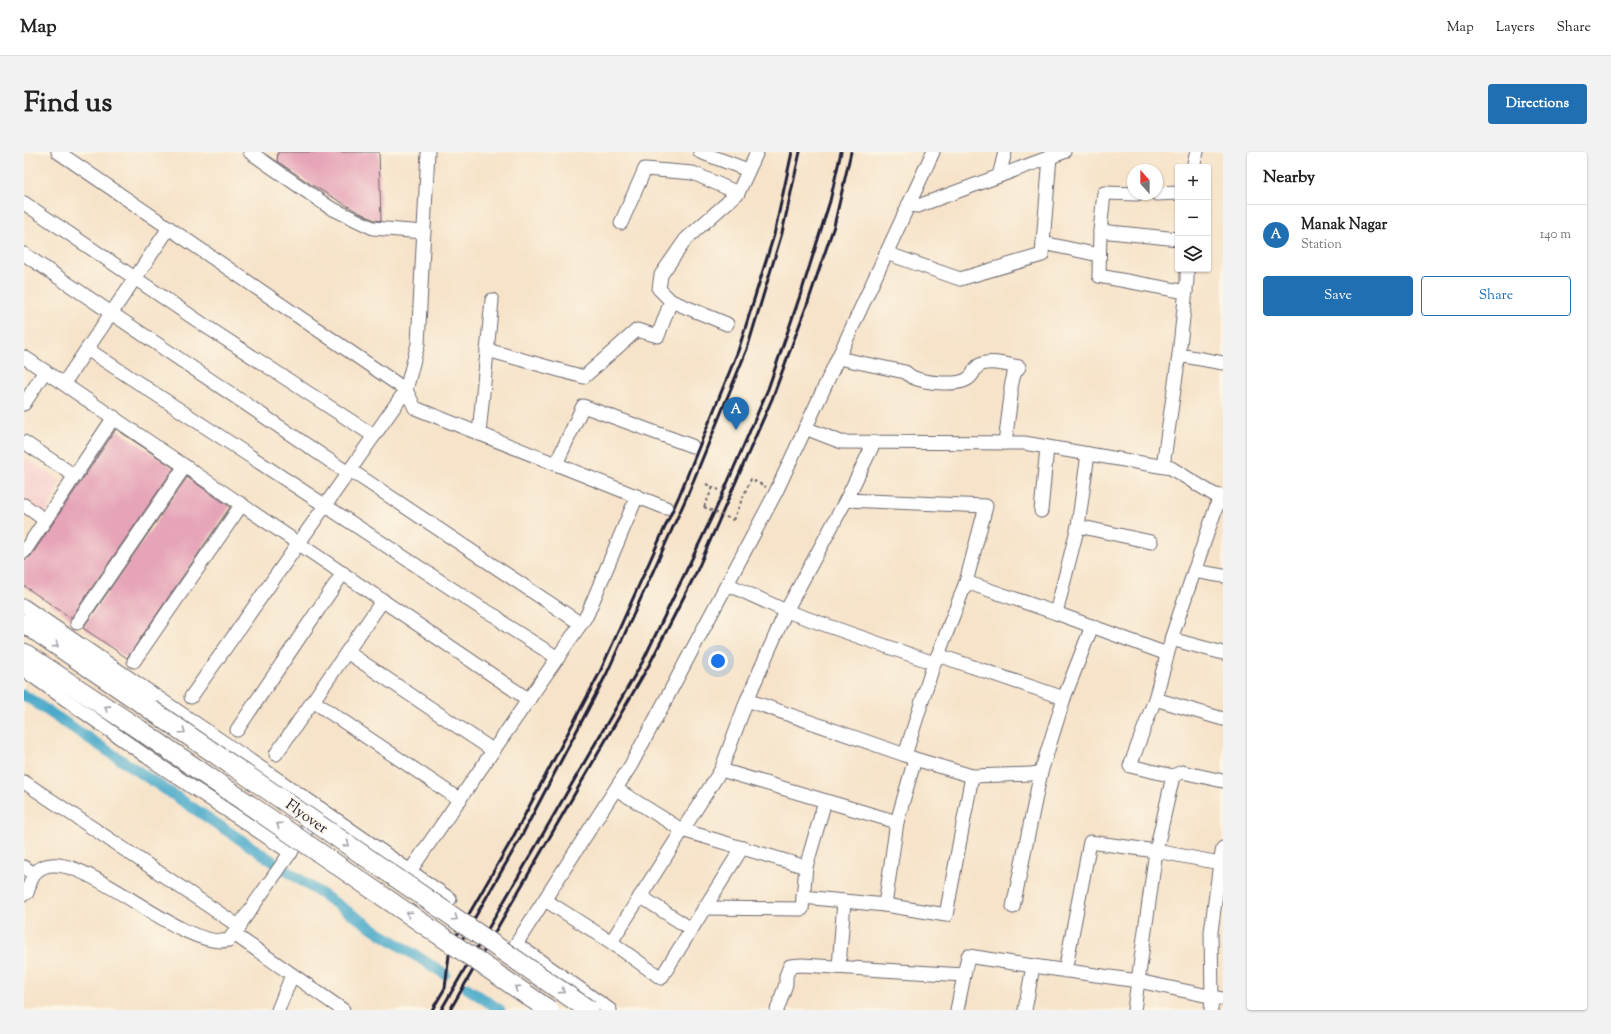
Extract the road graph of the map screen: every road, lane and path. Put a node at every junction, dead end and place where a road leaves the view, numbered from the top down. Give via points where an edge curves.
1 (58, 152) edge
2 (250, 152) edge
3 (428, 152) edge
4 (700, 152) edge
5 (757, 152) edge
6 (933, 152) edge
7 (1005, 152) edge
8 (1064, 152) edge
9 (1197, 152) edge
10 (1050, 157) junction
11 (1194, 164) edge
12 (748, 170) junction
13 (1000, 176) junction
14 (738, 193) junction
15 (1175, 193) edge
16 (1127, 194) edge
17 (1163, 194) edge
18 (24, 203) edge
19 (908, 205) junction
20 (621, 223) dead end
21 (169, 228) junction
22 (1100, 230) junction
23 (424, 232) junction
24 (1175, 239) edge
25 (1043, 243) junction
26 (886, 253) junction
27 (24, 254) edge
28 (1099, 255) junction
29 (1187, 272) edge
30 (135, 279) junction
31 (1186, 292) junction
32 (492, 300) dead end
33 (671, 301) junction
34 (111, 313) junction
35 (727, 324) dead end
36 (87, 349) junction
37 (487, 350) junction
38 (1179, 355) junction
39 (24, 356) edge
40 (838, 358) junction
41 (1223, 363) edge
42 (45, 371) junction
43 (64, 383) junction
44 (406, 390) junction
45 (24, 404) edge
46 (114, 417) junction
47 (805, 428) junction
48 (479, 434) junction
49 (374, 436) junction
50 (24, 442) edge
51 (874, 443) junction
52 (1005, 443) junction
53 (692, 446) dead end
54 (1047, 447) junction
55 (1088, 454) junction
56 (556, 464) junction
57 (185, 466) junction
58 (1163, 466) junction
59 (349, 472) junction
60 (75, 476) junction
61 (706, 484) dead end
62 (713, 487) junction
63 (719, 490) dead end
64 (776, 492) junction
65 (637, 496) junction
66 (1221, 497) edge
67 (846, 500) junction
68 (242, 504) junction
69 (24, 505) edge
70 (325, 507) junction
71 (666, 508) dead end
72 (1041, 511) dead end
73 (45, 520) junction
74 (1078, 526) junction
75 (1151, 542) dead end
76 (299, 543) junction
77 (24, 552) edge
78 (1194, 571) junction
79 (343, 573) junction
80 (1223, 576) edge
81 (966, 582) junction
82 (727, 584) junction
83 (383, 600) junction
84 (24, 606) edge
85 (786, 611) junction
86 (1056, 613) junction
87 (24, 623) edge
88 (77, 623) dead end
89 (581, 624) junction
90 (1092, 626) junction
91 (1172, 638) junction
92 (347, 652) junction
93 (24, 653) edge
94 (1223, 653) edge
95 (1167, 654) junction
96 (558, 658) junction
97 (936, 659) junction
98 (134, 661) dead end
99 (24, 670) edge
100 (191, 697) dead end
101 (1064, 698) junction
102 (1155, 699) junction
103 (529, 700) junction
104 (747, 700) junction
105 (313, 701) junction
106 (1223, 719) edge
107 (238, 730) dead end
108 (494, 751) junction
109 (276, 754) dead end
110 (910, 757) junction
111 (721, 770) junction
112 (1041, 772) junction
113 (972, 776) junction
114 (1173, 776) junction
115 (1223, 781) edge
116 (24, 782) edge
117 (616, 789) junction
118 (460, 800) junction
119 (825, 801) junction
120 (321, 809) junction
121 (897, 822) junction
122 (682, 830) junction
123 (742, 848) junction
124 (1223, 848) edge
125 (1156, 851) junction
126 (289, 856) junction
127 (1221, 863) edge
128 (806, 867) junction
129 (29, 870) edge
130 (410, 871) junction
131 (24, 894) edge
132 (640, 896) junction
133 (803, 897) junction
134 (450, 899) dead end
135 (545, 900) junction
136 (844, 901) junction
137 (884, 905) junction
138 (704, 908) junction
139 (1013, 908) dead end
140 (691, 929) junction
141 (237, 930) junction
142 (611, 942) junction
143 (1033, 966) junction
144 (838, 967) junction
145 (1065, 970) junction
146 (292, 975) junction
147 (964, 975) junction
148 (1138, 981) junction
149 (1215, 1002) edge
150 (278, 1010) edge
151 (343, 1010) edge
152 (549, 1010) edge
153 (589, 1010) edge
154 (610, 1010) edge
155 (777, 1010) edge
156 (957, 1010) edge
157 (1025, 1010) edge
158 (1134, 1010) edge

1 - 21 street
2 - 23 street via 329,207 373,228
3 - 23 street
4 - 12 street
5 - 12 street
6 - 19 street
7 - 13 street
8 - 10 street
9 - 11 street
10 - 13 street
10 - 25 street
12 - 14 street
13 - 19 street via 918,206
14 - 20 street via 693,172 645,169
14 - 33 street via 686,239 660,275 659,289
15 - 17 street
16 - 22 street via 1104,193
18 - 30 street
19 - 26 street
21 - 30 street
21 - 44 street
22 - 24 street
22 - 28 street
23 - 44 street via 418,344
25 - 26 street via 1042,255 960,279
25 - 28 street
26 - 40 street
27 - 34 street
28 - 31 street via 1099,276
29 - 31 street
30 - 34 street
30 - 49 street
31 - 38 street
32 - 37 street
33 - 35 street
33 - 37 street via 658,336 637,330 584,377
34 - 36 street
34 - 59 street
36 - 43 street
36 - 70 street
37 - 48 street
38 - 41 street
38 - 58 street
39 - 42 street
40 - 47 street
40 - 52 street via 905,372 912,377 930,382 947,383 962,382 970,378 975,368 982,363 1019,367 1014,374 1011,387
42 - 43 street
42 - 45 street
43 - 46 street
44 - 48 street via 415,408
44 - 49 street
46 - 57 street
46 - 60 street
47 - 51 street via 841,442
47 - 64 street
48 - 56 street
49 - 59 street
50 - 60 street
51 - 52 street
51 - 67 street
52 - 54 street
53 - 56 street via 583,406
54 - 55 street
54 - 72 street
55 - 58 street
55 - 74 street
56 - 65 street
57 - 68 street
57 - 88 street
58 - 66 street via 1171,468
59 - 70 street
59 - 89 street
60 - 73 street
61 - 62 path
62 - 63 path
62 - 64 path, bridge via 704,507 733,520 751,479
64 - 82 street
65 - 71 street
65 - 89 street
66 - 78 street
67 - 81 street via 986,506
67 - 85 street
68 - 76 street
68 - 98 street
69 - 73 street
70 - 76 street
70 - 96 street
73 - 77 street
74 - 75 street
74 - 86 street
76 - 79 street
76 - 100 street
78 - 80 street
78 - 91 street
79 - 83 street
79 - 107 street
81 - 86 street
81 - 97 street
82 - 85 street
82 - 117 street
83 - 92 street
83 - 103 street
84 - 120 street
85 - 97 street
85 - 104 street
86 - 90 street
87 -> 153 highway, Flyover, bridge
89 - 96 street
90 - 95 street
90 - 101 street
91 - 94 street
91 - 95 street
92 - 105 street
92 - 108 street
152 -> 93 highway, Flyover, bridge
95 - 102 street
96 - 103 street
97 - 101 street
97 - 110 street
99 - 126 street
101 - 112 street
102 - 106 street
102 - 114 street via 1130,766
103 - 108 street
104 - 110 street
104 - 111 street
105 - 109 street
105 - 118 street
108 - 118 street
110 - 113 street
110 - 121 street
111 - 119 street
111 - 122 street
112 - 113 street
112 - 139 street
113 - 137 street via 946,915
114 - 115 street via 1182,772
114 - 125 street
116 - 141 street
117 - 122 street
117 - 135 street
118 - 130 street
119 - 121 street
119 - 128 street
120 - 126 street
120 - 130 street
121 - 137 street
122 - 123 street
122 - 132 street
123 - 128 street
123 - 138 street
124 - 127 street
125 - 127 street
125 - 145 street via 1090,842
125 - 148 street
126 - 141 street
127 - 149 street via 1211,932
128 - 133 street
129 - 131 street via 27,893
129 - 141 street via 46,865 69,866 116,889 169,924 203,939 221,942 229,940
130 - 134 street
132 - 140 street
132 - 142 street
133 - 136 street
133 - 138 street via 802,909
135 - 142 street
135 - 154 street via 516,944
136 - 137 street
136 - 144 street
138 - 140 street
140 - 142 street via 661,978
141 - 146 street
143 - 145 street
143 - 147 street via 968,956
143 - 157 street
144 - 147 street
144 - 155 street via 790,966
145 - 148 street
146 - 150 street
146 - 151 street
147 - 156 street
148 - 149 street
148 - 158 street

